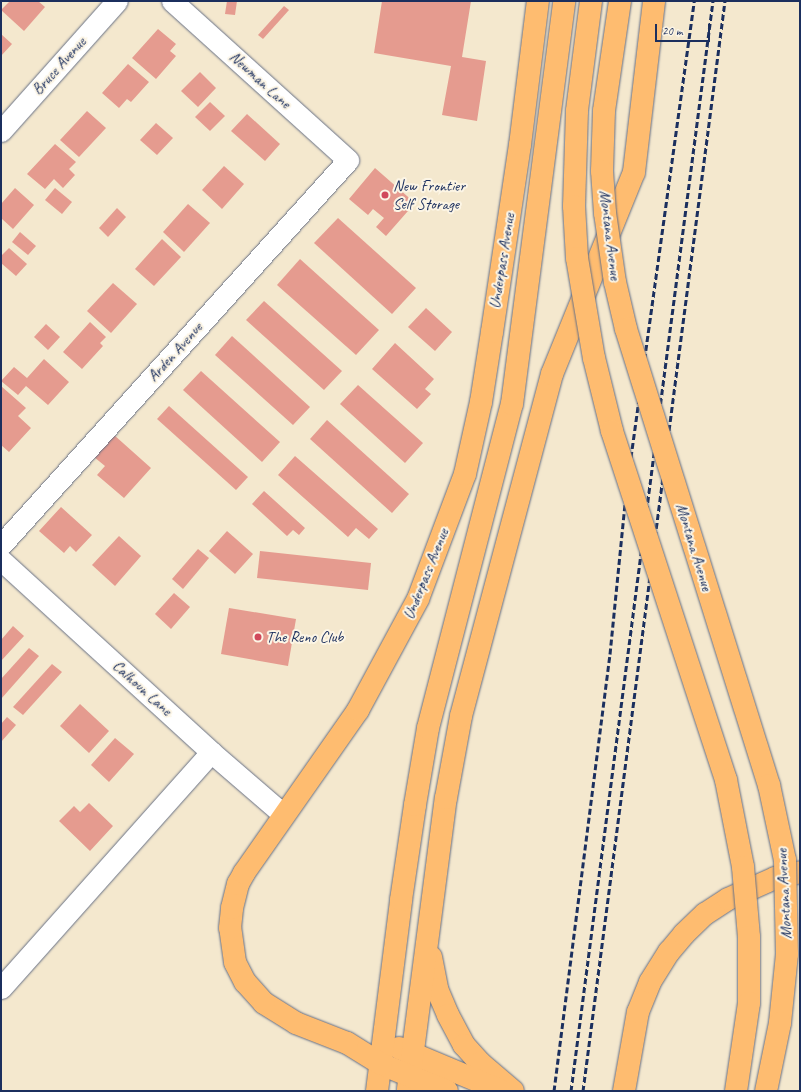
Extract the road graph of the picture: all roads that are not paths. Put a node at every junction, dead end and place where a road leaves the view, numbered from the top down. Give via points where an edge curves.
1 (117, 1) edge
2 (172, 1) edge
3 (538, 1) edge
4 (564, 1) edge
5 (591, 1) edge
6 (620, 1) edge
7 (654, 1) edge
8 (1, 131) edge
9 (348, 160) joint
10 (1, 545) edge
11 (1, 560) edge
12 (211, 752) junction
13 (284, 815) junction
14 (800, 872) edge
15 (427, 937) junction
16 (1, 988) edge
17 (384, 1042) junction
18 (347, 1043) junction
19 (412, 1054) junction
20 (381, 1064) junction
21 (409, 1083) edge
22 (378, 1091) edge
23 (447, 1091) edge
24 (504, 1091) edge
25 (513, 1091) edge
26 (624, 1091) edge
27 (736, 1091) edge
28 (766, 1091) edge

1 - 8 street, Bruce Avenue
2 - 9 street, Newman Lane
3 - 13 main road, Underpass Avenue via 520,144 481,402 465,474 418,599 358,710
4 - 17 main road via 512,404 428,728 412,821
5 - 27 main road, Montana Avenue, bridge via 577,111 574,206 578,258 594,358 612,431 726,780 743,867 749,937 749,1004
6 - 28 main road, Montana Avenue, bridge via 604,111 602,171 615,282 628,337 769,785 785,860 787,954 780,1023
7 - 15 main road via 634,172 552,374 487,613 451,762
9 - 10 street, Arden Avenue
11 - 12 street, Calhoun Lane
12 - 13 street, Calhoun Lane
12 - 16 street
13 - 18 main road, Underpass Avenue via 238,884 230,928 235,962 245,982 264,1003 296,1023
14 - 26 main road via 775,878 728,899 705,914 669,952 650,982 638,1012
15 - 19 main road
15 - 25 main road via 437,989 455,1030 480,1063
17 - 18 main road, Underpass Avenue
17 - 19 main road
17 - 20 main road
18 - 20 main road, Underpass Avenue
19 - 21 main road
19 - 24 main road
20 - 21 main road, Underpass Avenue
20 - 22 main road
21 - 23 main road, Underpass Avenue

